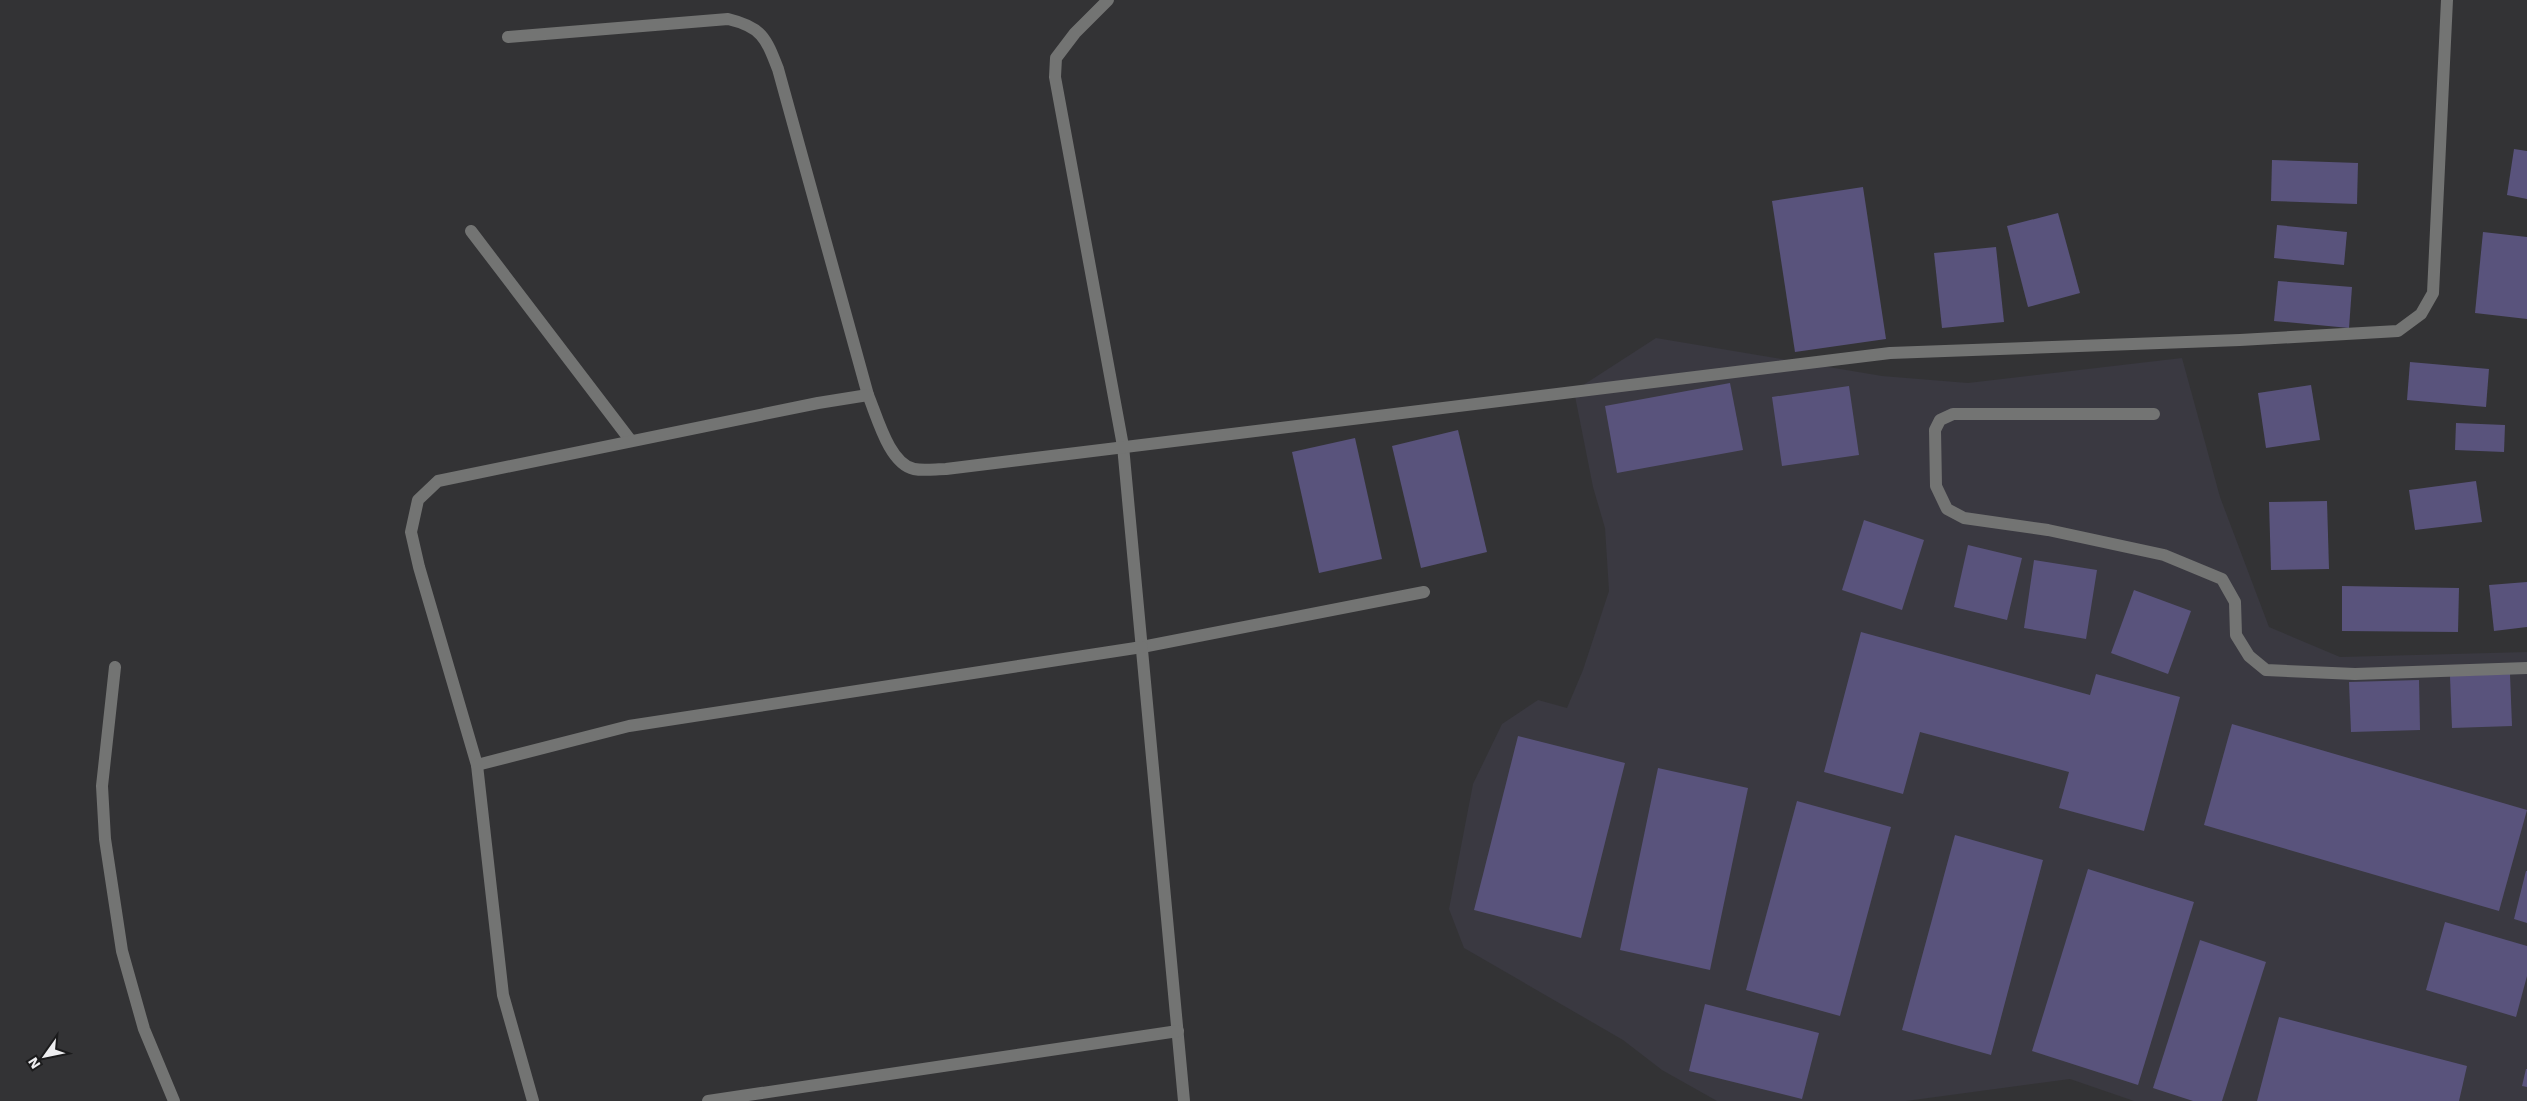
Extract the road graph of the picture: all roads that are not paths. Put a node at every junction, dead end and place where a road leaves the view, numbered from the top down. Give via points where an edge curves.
1 (1108, 0) edge
2 (2447, 0) edge
3 (508, 37) dead end
4 (471, 231) dead end
5 (868, 395) junction
6 (2154, 414) dead end
7 (631, 441) junction
8 (1123, 446) junction
9 (1424, 592) dead end
10 (1142, 648) junction
11 (114, 667) dead end
12 (2527, 668) edge
13 (477, 765) junction
14 (1178, 1031) junction
15 (174, 1101) edge
16 (533, 1101) edge
17 (708, 1101) edge
18 (1184, 1101) edge

1 - 8 street via 1075,33 1056,58 1055,77
2 - 8 street via 2433,293 2421,314 2398,331 1890,352
3 - 5 street via 728,19 749,24 767,42 778,69
4 - 7 street
5 - 7 street
5 - 8 street via 898,461 913,469 946,469
6 - 12 street via 1953,414 1940,420 1936,430 1936,486 1947,509 1964,518 2048,530 2164,555 2222,579 2235,602 2236,634 2249,656 2266,670 2354,674
7 - 13 street via 438,481 418,500 411,532
8 - 10 street
9 - 10 street
10 - 13 street via 629,726
10 - 14 street
11 - 15 street via 102,786 105,839 122,951 144,1029
13 - 16 street via 503,995
14 - 17 street
14 - 18 street

